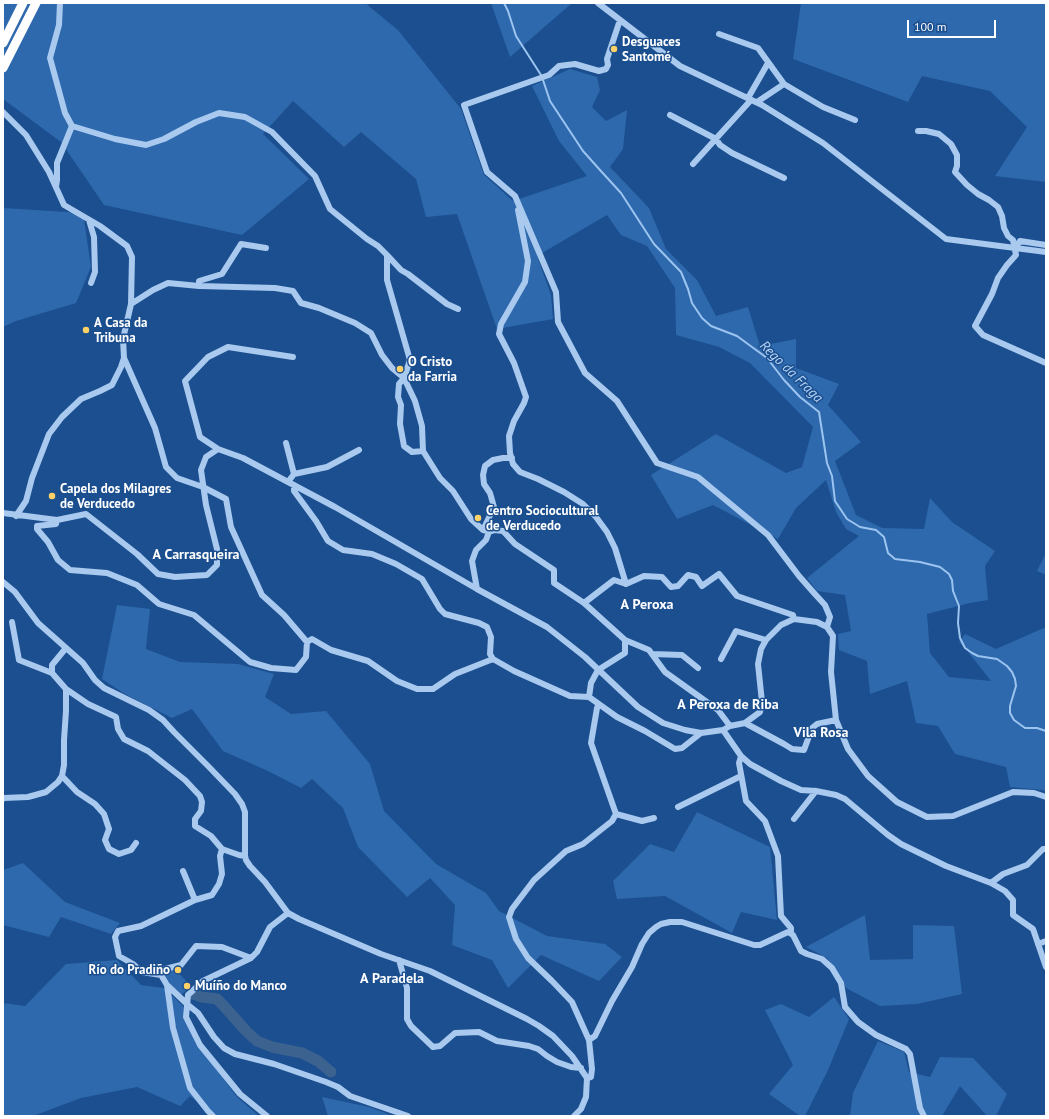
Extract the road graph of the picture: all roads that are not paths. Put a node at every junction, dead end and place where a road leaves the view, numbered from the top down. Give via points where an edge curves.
1 (23, 3) edge
2 (36, 3) edge
3 (60, 3) edge
4 (598, 3) edge
5 (620, 20) junction
6 (719, 34) dead end
7 (3, 43) edge
8 (768, 63) junction
9 (3, 68) edge
10 (784, 84) junction
11 (752, 100) junction
12 (3, 112) edge
13 (670, 115) dead end
14 (855, 120) dead end
15 (72, 126) junction
16 (918, 131) dead end
17 (716, 139) junction
18 (694, 164) dead end
19 (784, 178) dead end
20 (56, 187) junction
21 (515, 196) junction
22 (89, 220) junction
23 (1046, 245) edge
24 (266, 248) dead end
25 (1015, 248) junction
26 (1046, 252) edge
27 (387, 255) junction
28 (91, 283) dead end
29 (199, 286) junction
30 (131, 304) junction
31 (458, 309) dead end
32 (293, 357) dead end
33 (124, 358) junction
34 (1046, 363) edge
35 (404, 378) junction
36 (286, 443) dead end
37 (218, 449) junction
38 (360, 450) dead end
39 (423, 451) junction
40 (512, 458) junction
41 (294, 474) junction
42 (291, 484) junction
43 (203, 487) junction
44 (3, 513) edge
45 (16, 516) junction
46 (57, 520) junction
47 (486, 531) junction
48 (3, 582) edge
49 (626, 584) junction
50 (477, 589) junction
51 (584, 603) junction
52 (794, 619) junction
53 (12, 622) dead end
54 (827, 627) junction
55 (625, 640) junction
56 (766, 640) junction
57 (307, 642) junction
58 (66, 648) junction
59 (652, 654) junction
60 (492, 659) junction
61 (721, 659) dead end
62 (698, 668) dead end
63 (598, 670) junction
64 (52, 673) junction
65 (66, 689) junction
66 (589, 697) junction
67 (599, 705) junction
68 (836, 720) junction
69 (745, 723) junction
70 (730, 726) junction
71 (723, 730) junction
72 (701, 733) junction
73 (741, 756) junction
74 (62, 776) junction
75 (741, 776) junction
76 (816, 791) junction
77 (1046, 797) edge
78 (3, 799) edge
79 (678, 807) dead end
80 (616, 814) junction
81 (654, 818) dead end
82 (794, 819) dead end
83 (136, 843) dead end
84 (222, 849) junction
85 (1046, 849) edge
86 (245, 856) junction
87 (183, 872) dead end
88 (991, 883) junction
89 (195, 900) junction
90 (288, 914) junction
91 (790, 933) junction
92 (1046, 941) edge
93 (1038, 944) junction
94 (251, 958) junction
95 (399, 960) junction
96 (1046, 967) edge
97 (161, 975) junction
98 (167, 985) junction
99 (187, 1004) junction
100 (589, 1040) junction
101 (581, 1068) junction
102 (587, 1078) junction
103 (213, 1116) edge
104 (267, 1116) edge
105 (408, 1116) edge
106 (574, 1116) edge
107 (924, 1116) edge

1 - 7 highway
2 - 9 highway
3 - 15 street via 59,25 50,58 65,113
4 - 5 street
5 - 11 street via 680,66
5 - 21 street via 606,69 599,71 575,64 559,66 549,75 464,106 487,172
6 - 8 street via 758,48
8 - 10 street
8 - 11 street
10 - 11 street
10 - 14 street via 823,107
11 - 17 street
11 - 25 street via 823,143 946,239
12 - 20 street via 26,136
13 - 17 street
15 - 20 street via 57,163
15 - 27 street via 146,145 219,113 245,117 272,132 315,176 330,209
16 - 25 street via 938,134 951,144 957,155 955,172 978,194 998,207 1004,228 1013,240
17 - 18 street
17 - 19 street via 720,146 732,153
20 - 22 street via 64,205
21 - 40 street via 528,260 525,282 501,324 499,334 514,363 526,397 509,436
21 - 54 street via 556,292 558,322 585,373 617,401 657,463 698,477 768,535 798,576 825,604 830,617
22 - 28 street via 94,237 95,272
22 - 30 street via 127,246 132,257
23 - 25 street via 1020,241
24 - 29 street via 241,244 222,274 199,281
25 - 26 street
25 - 34 street via 1016,255 998,278 975,326 983,335
27 - 31 street via 401,270 447,304
27 - 35 street via 387,280 410,360
29 - 30 street via 168,283
29 - 35 street via 292,290 300,303 355,322 371,333 382,355
30 - 33 street via 123,339
32 - 37 street via 228,347 208,357 185,381 200,436
33 - 43 street via 155,428 166,467 177,478
33 - 45 street via 112,385 81,398 50,434 32,478 26,501
35 - 39 street via 415,401 422,426
35 - 39 street via 398,384 404,446 412,452
36 - 41 street
37 - 42 street via 243,458
37 - 43 street via 206,457 201,470
38 - 41 street via 327,466
39 - 47 street via 471,518
40 - 47 street via 493,460 485,466 484,484 494,507
40 - 49 street via 513,464 520,472 564,492 583,504 596,517 615,548
41 - 42 street
42 - 50 street via 336,507
42 - 60 street via 328,541 343,550 372,554 396,564 422,579 440,609 446,614 487,627 491,637
43 - 46 street via 218,549 217,566 207,575 175,577 158,574 86,514
43 - 57 street via 226,499 231,527 262,595 284,615
44 - 45 street
45 - 46 street
46 - 57 street via 56,524 37,526 37,529 58,560 70,570 107,573 137,585 159,604 194,615 250,662 271,668 296,670 306,657
47 - 50 street via 486,540 476,550 472,561
47 - 51 street via 502,531 515,544 554,570 554,583
48 - 58 street via 15,592 38,623
49 - 51 street via 614,580
49 - 52 street via 644,576 662,577 671,587 678,586 688,574 696,577 702,586 720,574 737,596 793,615
50 - 63 street via 547,627
51 - 55 street
52 - 54 street via 817,622
52 - 56 street via 781,625
53 - 64 street via 19,660
54 - 68 street via 833,636 831,672
55 - 59 street via 649,650
55 - 63 street via 625,653
56 - 61 street via 736,631
56 - 69 street via 758,664 762,702 760,712
57 - 60 street via 312,639 331,650 368,661 397,681 418,689 433,689 455,674
58 - 64 street via 52,665
58 - 86 street via 104,688 149,710 163,720 234,794 245,812
59 - 62 street via 682,655
59 - 70 street via 665,672 718,710
60 - 66 street via 570,696
63 - 66 street via 591,683
63 - 72 street via 638,707 663,723
64 - 65 street
65 - 74 street
65 - 84 street via 88,704 116,717 118,729 124,739 148,751 185,780 200,796 202,802 195,826 210,836
66 - 67 street
67 - 72 street via 675,749 682,748
67 - 80 street via 591,743
68 - 69 street via 817,724 812,728 804,750 792,749
68 - 77 street via 848,749 868,776 897,802 928,817 953,816 1013,792 1034,793
69 - 70 street
70 - 71 street
71 - 72 street
71 - 73 street
73 - 75 street
73 - 76 street via 750,764 781,781 801,790
74 - 78 street via 46,792 28,797
74 - 83 street via 104,814 109,829 105,840 109,849 119,854 131,850
75 - 79 street
75 - 91 street via 746,801 765,821 778,856 781,916 791,928
76 - 82 street
76 - 88 street via 845,799 901,844 946,866
80 - 81 street via 642,821
80 - 100 street via 612,821 583,844 566,851 534,880 509,917 516,938 528,958 572,1002
84 - 86 street
84 - 89 street via 222,874 219,884 212,895
85 - 88 street via 1027,864 1003,874
86 - 90 street
87 - 89 street
88 - 93 street via 1005,891 1013,900 1013,915 1034,929
89 - 97 street via 141,926 118,930 115,937 119,956 142,972
90 - 94 street via 270,927
90 - 95 street
91 - 100 street via 754,945 682,922 661,924 649,933 642,944 632,968 595,1036
91 - 107 street via 796,938 802,951 822,958 832,968 841,983 845,1007 858,1022 876,1035 906,1049 910,1054 920,1108
92 - 93 street
93 - 96 street
94 - 97 street via 222,947 196,946 181,965 165,969
94 - 99 street via 203,981 188,995
95 - 101 street via 430,971 527,1019 553,1036
95 - 101 street via 407,988 407,1019 433,1047 440,1046 455,1033 479,1032 497,1041 538,1049 557,1062
97 - 98 street
98 - 99 street
98 - 103 street via 173,1028 190,1088
99 - 104 street via 186,1017 200,1045 240,1094
99 - 105 street via 198,1013 224,1048 234,1054 274,1064 326,1082 350,1096
100 - 102 street via 592,1068 591,1077
101 - 102 street
102 - 106 street via 586,1097 581,1109

